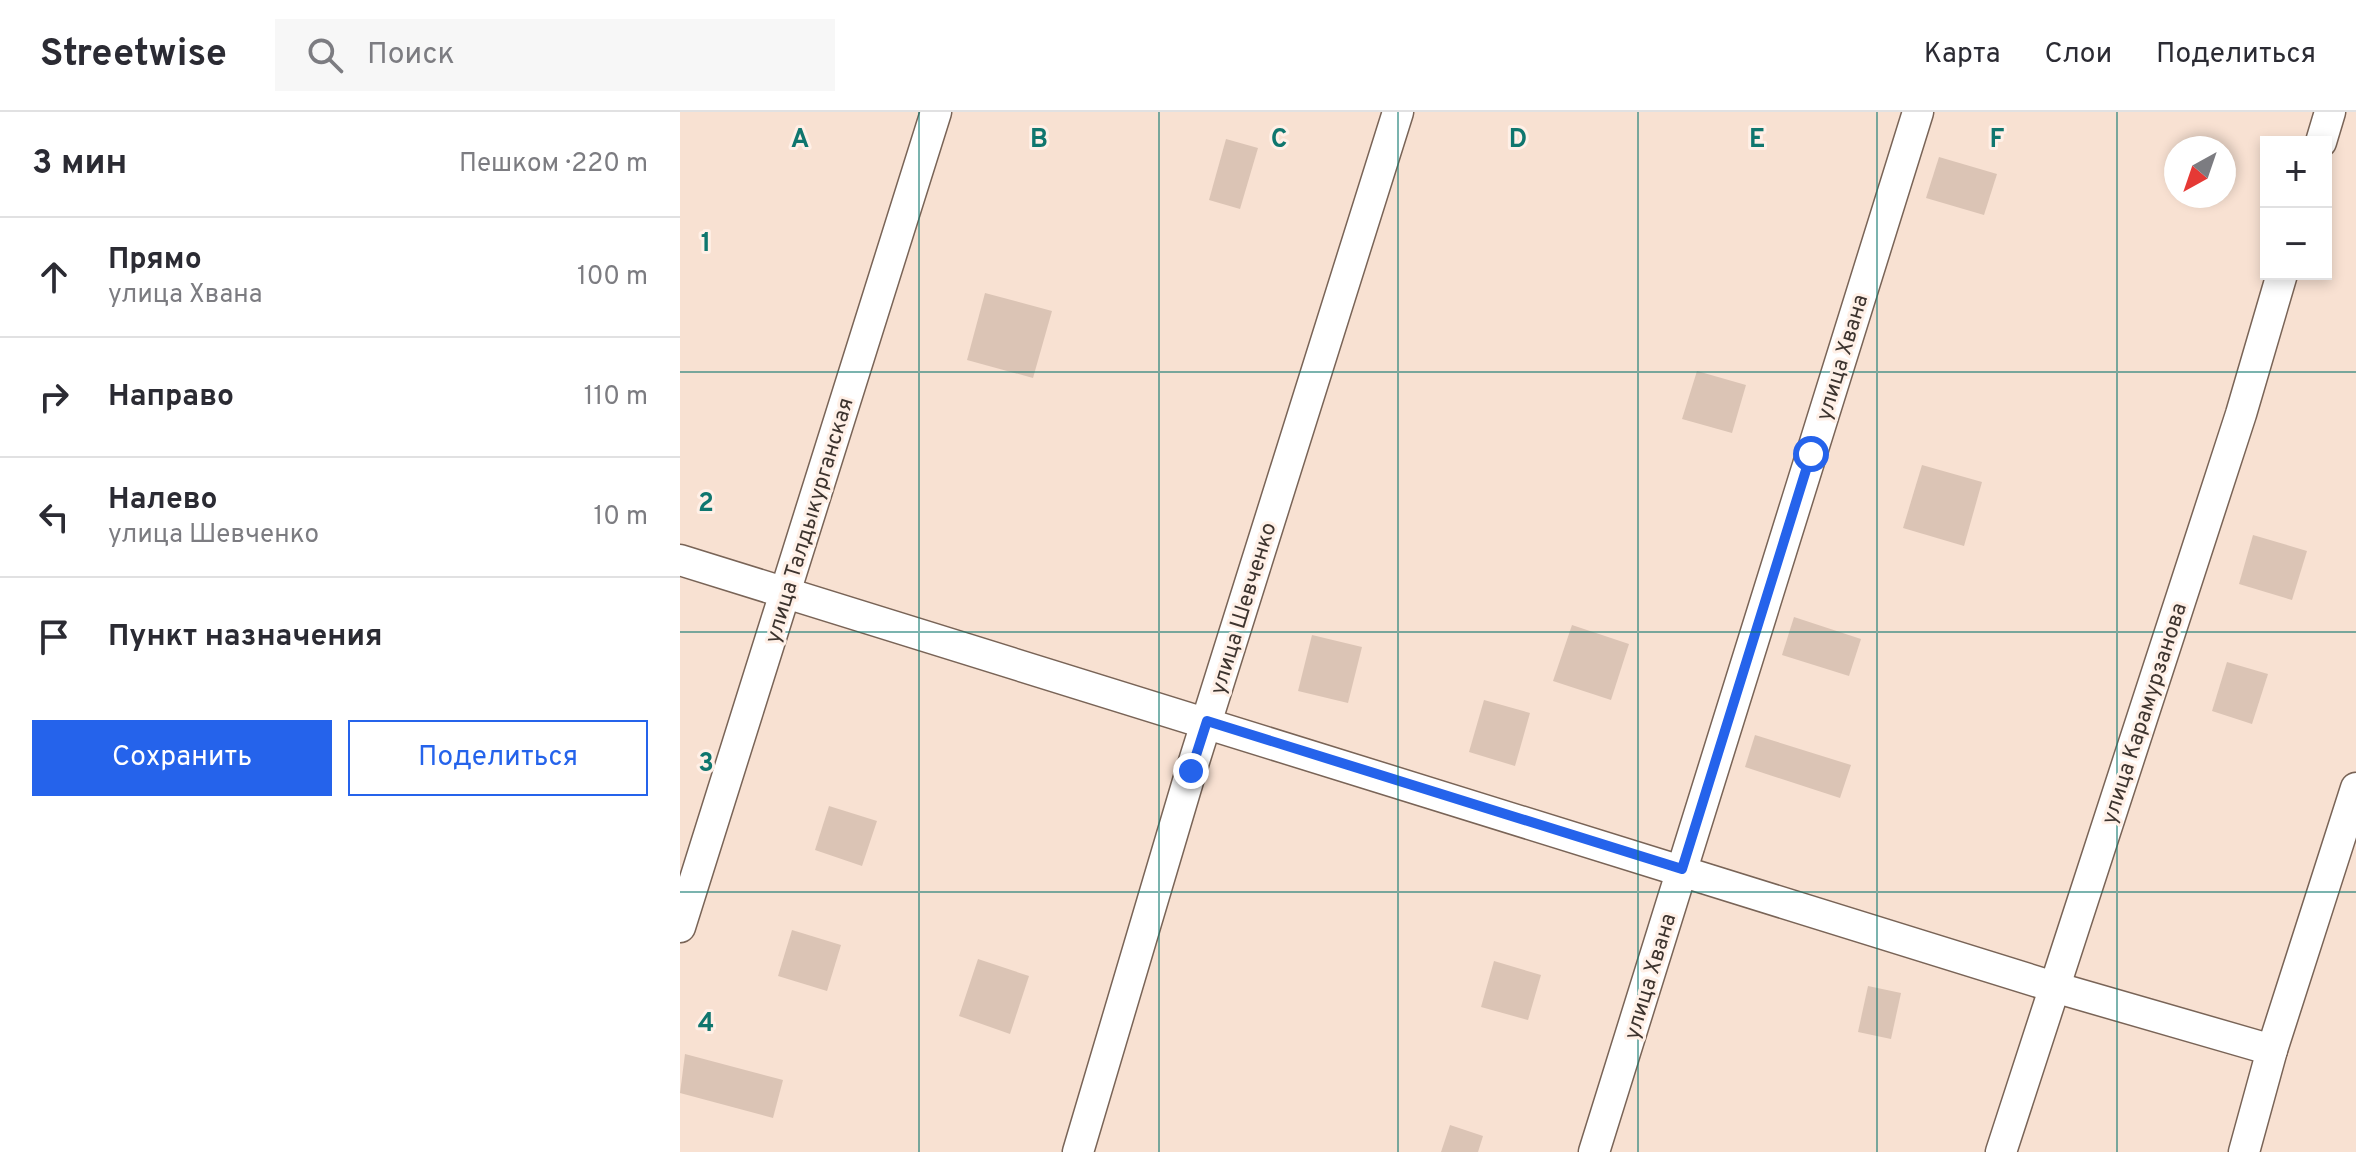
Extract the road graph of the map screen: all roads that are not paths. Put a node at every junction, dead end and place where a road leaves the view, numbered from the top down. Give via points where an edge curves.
1 (936, 112) edge
2 (1398, 112) edge
3 (1918, 112) edge
4 (2330, 112) edge
5 (2323, 136) edge
6 (2280, 280) edge
7 (680, 560) edge
8 (785, 592) junction
9 (1207, 721) junction
10 (2356, 788) edge
11 (2349, 839) edge
12 (1682, 869) junction
13 (680, 927) edge
14 (2054, 987) junction
15 (2272, 1050) junction
16 (1078, 1152) edge
17 (1594, 1152) edge
18 (2001, 1152) edge
19 (2244, 1152) edge

1 - 8 street, улица Талдыкурганская
2 - 9 street, улица Шевченко
3 - 12 street, улица Хвана
4 - 5 street
6 - 14 street, улица Карамурзанова
7 - 8 street
8 - 9 street
8 - 13 street, улица Талдыкурганская
9 - 12 street
9 - 16 street, улица Шевченко
10 - 11 street
11 - 15 street
12 - 14 street
12 - 17 street, улица Хвана
14 - 15 street
14 - 18 street, улица Карамурзанова
15 - 19 street

